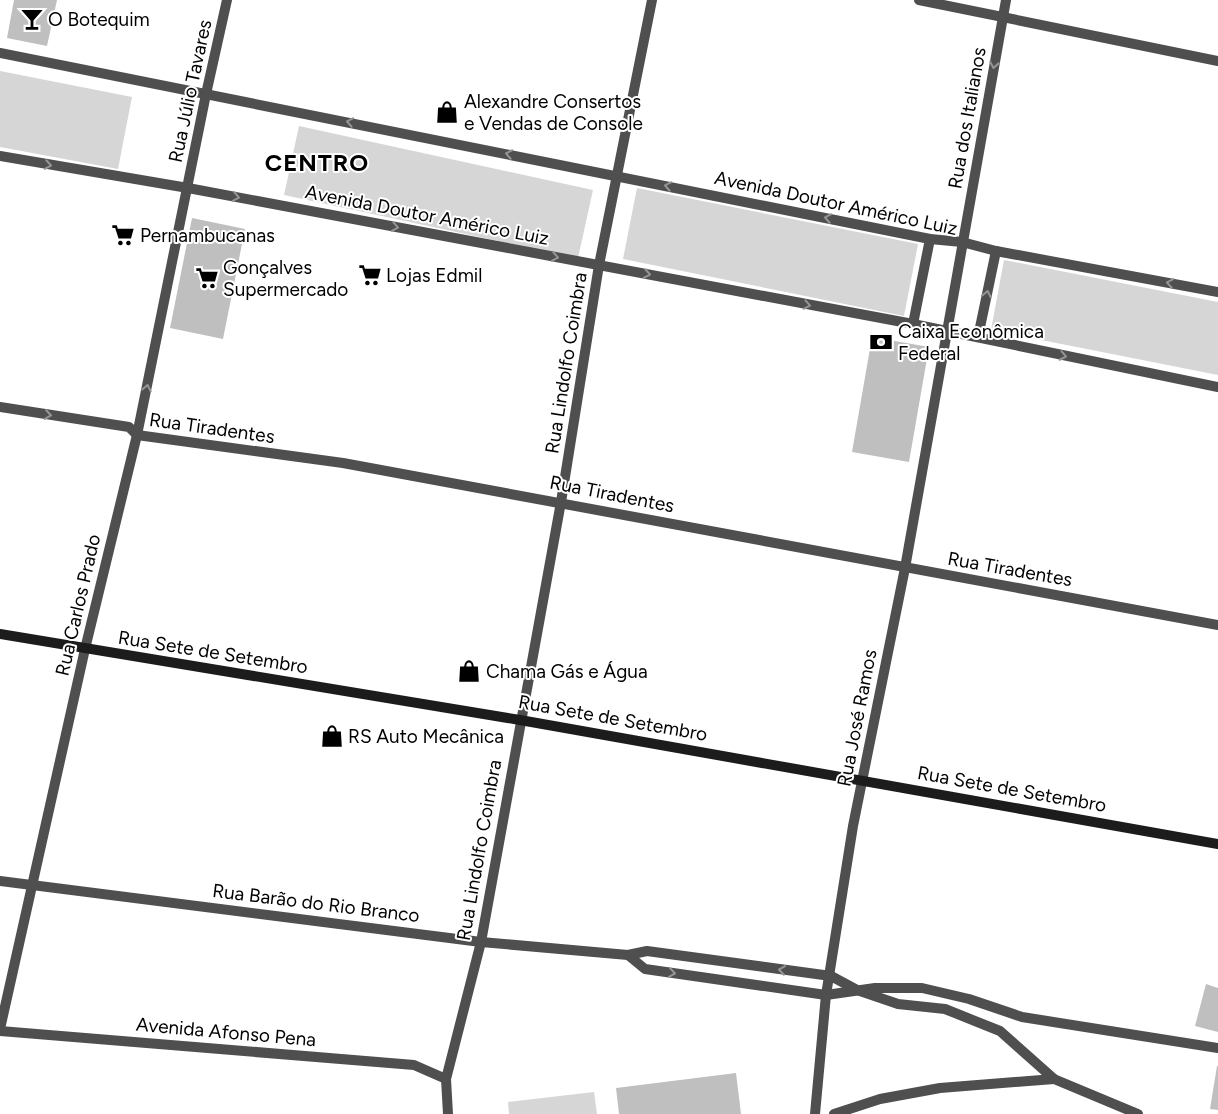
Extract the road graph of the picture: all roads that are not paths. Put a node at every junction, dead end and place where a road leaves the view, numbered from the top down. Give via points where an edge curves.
1 (227, 0) edge
2 (652, 0) edge
3 (920, 0) edge
4 (1006, 0) edge
5 (1003, 17) junction
6 (0, 53) edge
7 (1218, 61) edge
8 (206, 94) junction
9 (0, 156) edge
10 (618, 176) junction
11 (188, 188) junction
12 (930, 239) junction
13 (962, 242) junction
14 (996, 252) junction
15 (599, 265) junction
16 (1218, 292) edge
17 (913, 324) junction
18 (947, 330) junction
19 (978, 337) junction
20 (1218, 386) edge
21 (0, 407) edge
22 (137, 436) junction
23 (561, 502) junction
24 (905, 568) junction
25 (1218, 625) edge
26 (0, 634) edge
27 (85, 649) junction
28 (520, 720) junction
29 (863, 779) junction
30 (1218, 844) edge
31 (0, 881) edge
32 (33, 885) junction
33 (481, 942) junction
34 (628, 955) junction
35 (831, 976) junction
36 (857, 990) junction
37 (826, 995) junction
38 (0, 1030) edge
39 (1218, 1048) edge
40 (446, 1079) junction
41 (1054, 1079) junction
42 (1134, 1113) edge
43 (448, 1114) edge
44 (814, 1114) edge
45 (834, 1114) edge

1 - 8 street, Rua Júlio Tavares
2 - 10 street, Rua Lindolfo Coimbra
3 - 5 street
4 - 5 street, Rua dos Italianos
5 - 7 street
5 -> 13 street, Rua dos Italianos
6 - 8 street, Avenida Doutor Américo Luiz
10 -> 8 street, Avenida Doutor Américo Luiz
8 - 11 street, Rua Júlio Tavares
9 -> 11 street, Avenida Doutor Américo Luiz
12 -> 10 street, Avenida Doutor Américo Luiz
10 - 15 street, Rua Lindolfo Coimbra
11 -> 15 street, Avenida Doutor Américo Luiz
22 -> 11 street, Rua Carlos Prado
12 - 13 street, Avenida Doutor Américo Luiz
12 - 17 street
13 - 14 street
13 - 18 street, Avenida Doutor Américo Luiz
16 -> 14 street
19 -> 14 street
15 -> 17 street, Avenida Doutor Américo Luiz
15 - 23 street, Rua Lindolfo Coimbra
17 - 18 street, Avenida Doutor Américo Luiz
18 - 19 street
18 - 24 street, Rua José Ramos
19 -> 20 street
21 -> 22 street, Rua Tiradentes via 129,427
22 - 23 street, Rua Tiradentes via 343,463
22 - 27 street, Rua Carlos Prado
23 - 24 street, Rua Tiradentes
23 - 28 street, Rua Lindolfo Coimbra
24 - 25 street, Rua Tiradentes
24 - 29 street, Rua José Ramos
26 - 27 main road, Rua Sete de Setembro
27 - 28 main road, Rua Sete de Setembro
27 - 32 street, Rua Carlos Prado
28 - 29 main road, Rua Sete de Setembro
28 - 33 street, Rua Lindolfo Coimbra
29 - 30 main road, Rua Sete de Setembro
29 - 35 street, Rua José Ramos
31 - 32 street, Rua Barão do Rio Branco
32 - 33 street, Rua Barão do Rio Branco
32 - 38 street, Rua Carlos Prado
33 - 34 street, Rua Barão do Rio Branco
33 - 40 street, Rua Lindolfo Coimbra
35 -> 34 street, Rua Barão do Rio Branco via 647,951
34 -> 37 street via 645,969
35 - 36 street, Rua Barão do Rio Branco
35 - 37 street, Rua José Ramos
36 - 37 street
36 - 39 street via 922,988 969,999 1022,1017
36 - 41 street, Rua Barão do Rio Branco via 898,1004 945,1009 1000,1031
37 - 44 street, Rua José Ramos
38 - 40 street, Avenida Afonso Pena via 414,1065
40 - 43 street, Rua Lindolfo Coimbra
41 - 42 street
41 - 45 street via 940,1088 880,1099

